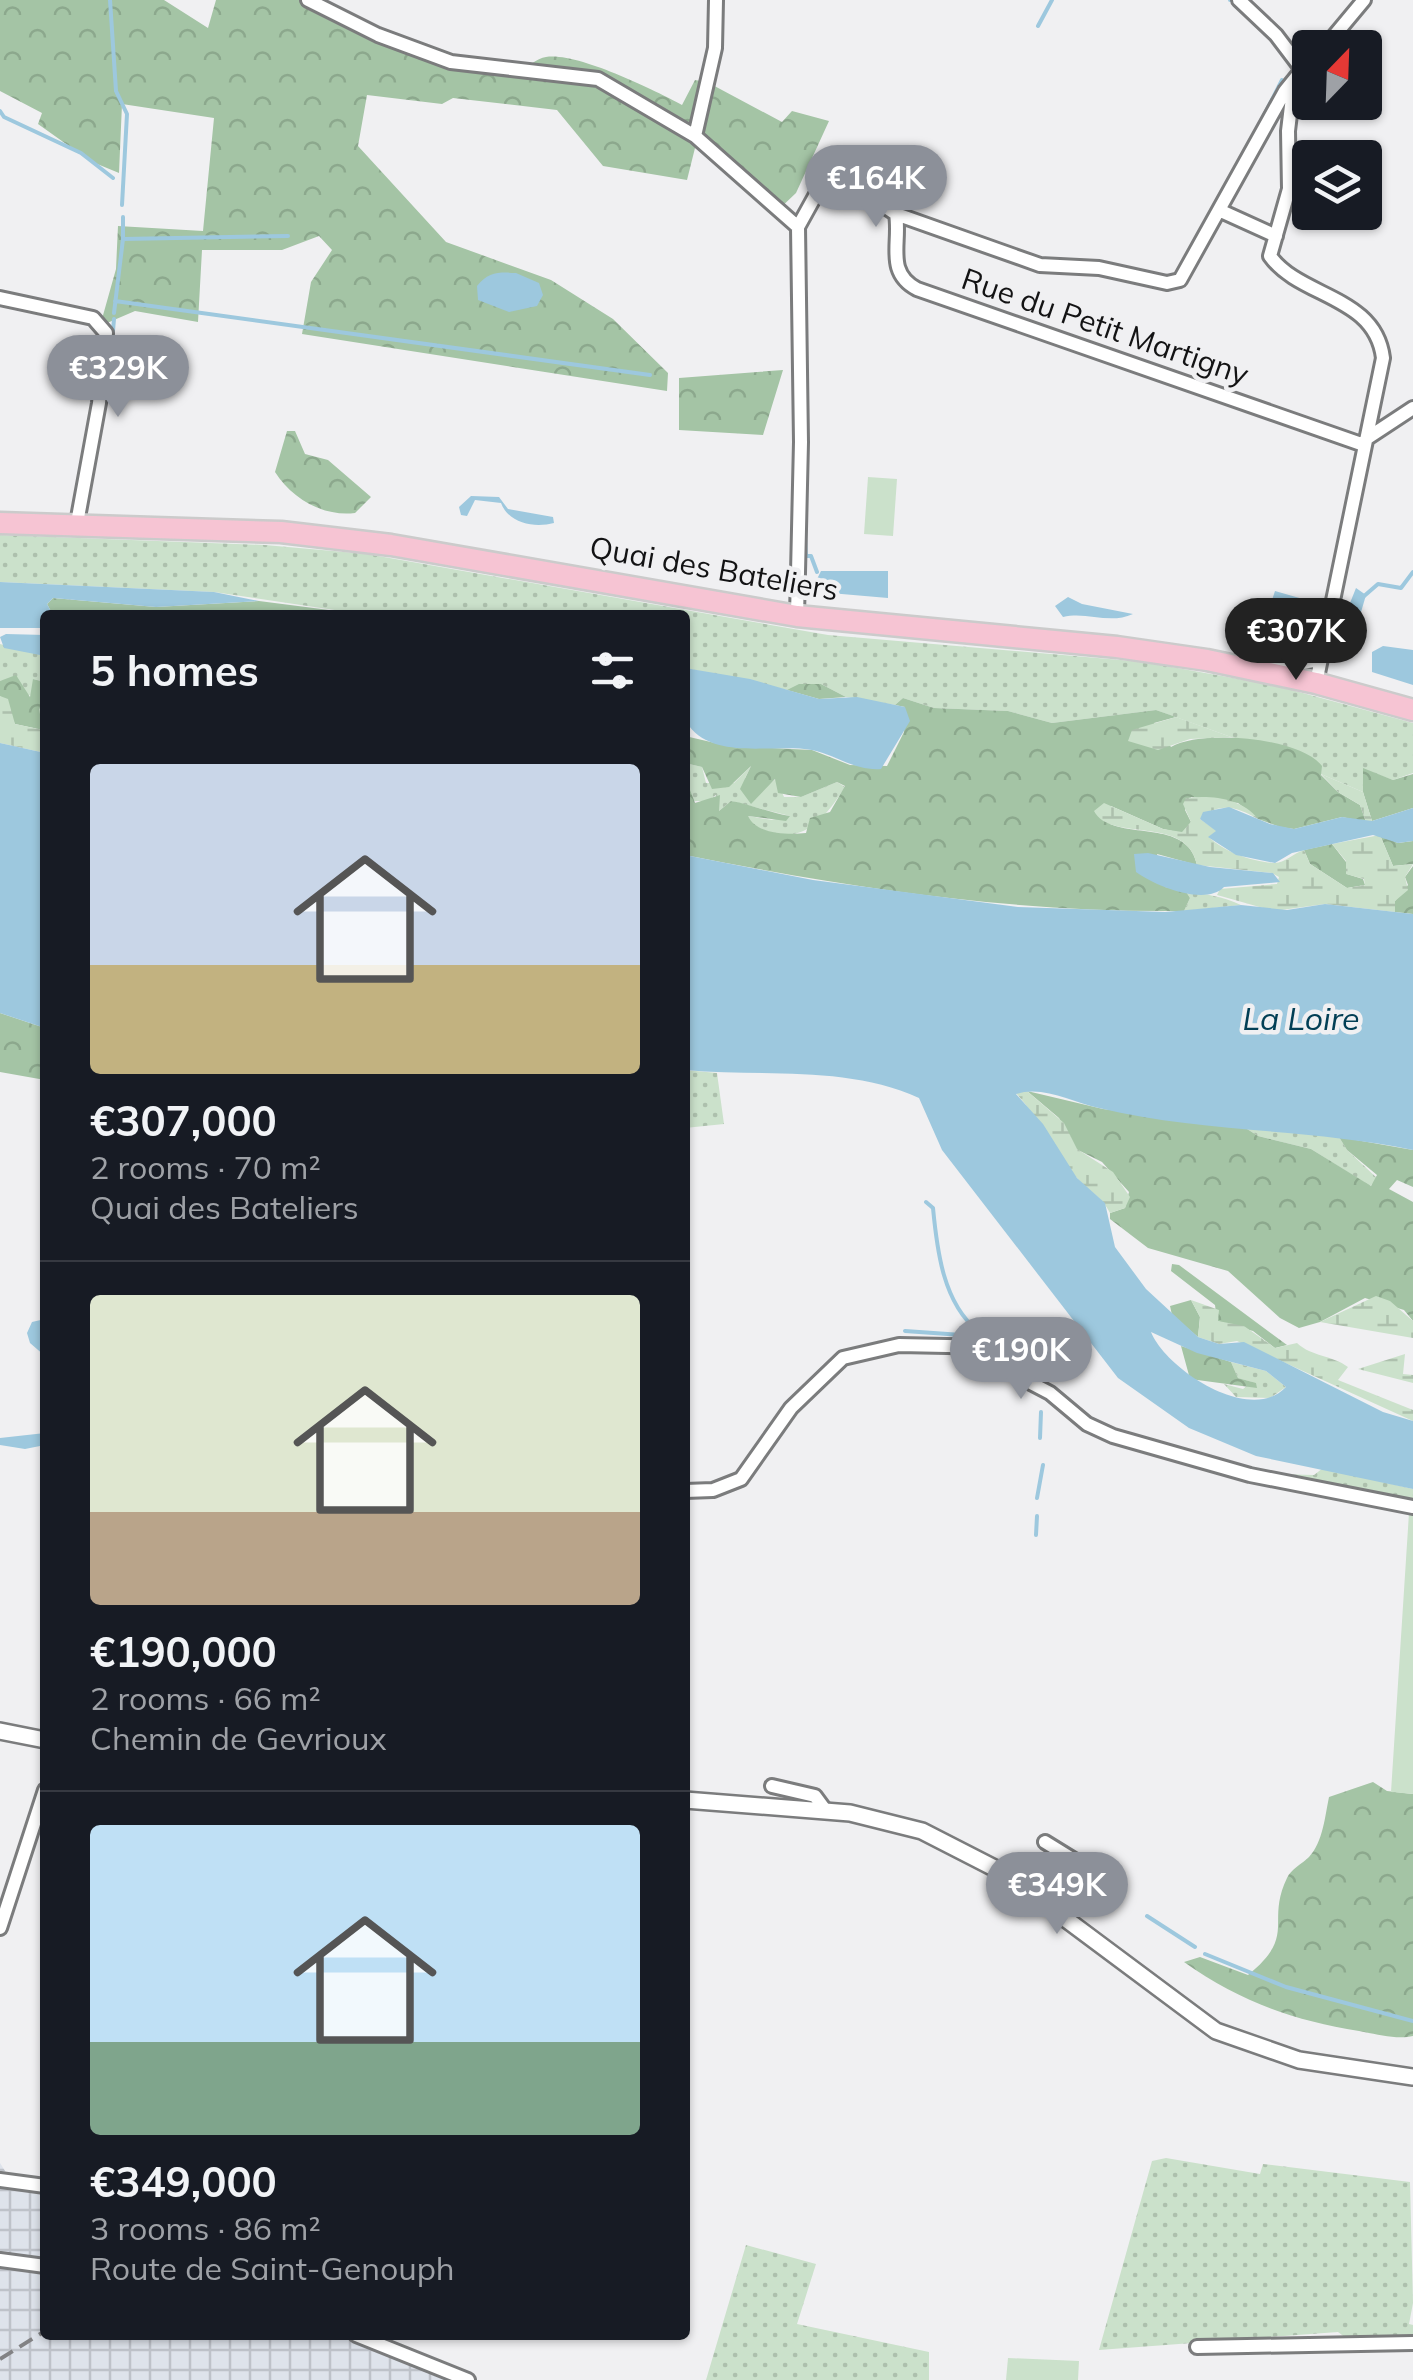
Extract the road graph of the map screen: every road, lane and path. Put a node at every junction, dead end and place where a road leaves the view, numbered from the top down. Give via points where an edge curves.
1 (308, 0) edge
2 (716, 0) edge
3 (1240, 0) edge
4 (1364, 0) edge
5 (1339, 30) edge
6 (1292, 50) edge
7 (1292, 88) edge
8 (1292, 91) edge
9 (695, 136) junction
10 (1220, 211) junction
11 (896, 214) junction
12 (798, 227) junction
13 (1276, 236) junction
14 (0, 298) edge
15 (1413, 408) edge
16 (1366, 442) junction
17 (0, 523) edge
18 (77, 524) junction
19 (796, 616) junction
20 (1320, 660) junction
21 (1262, 670) junction
22 (1316, 682) junction
23 (1413, 710) edge
24 (690, 1490) edge
25 (1413, 1507) edge
26 (0, 1732) edge
27 (40, 1739) edge
28 (772, 1786) dead end
29 (690, 1800) edge
30 (40, 1805) edge
31 (826, 1810) junction
32 (1045, 1842) dead end
33 (1004, 1873) junction
34 (0, 1928) edge
35 (1413, 2077) edge
36 (0, 2180) edge
37 (40, 2185) edge
38 (0, 2260) edge
39 (40, 2265) edge
40 (368, 2340) edge
41 (1413, 2342) edge
42 (1196, 2347) dead end
43 (468, 2380) edge

1 - 9 street via 451,62 598,79
2 - 9 street via 715,48
3 - 6 street
4 - 5 street
7 - 10 street, Rue du Petit Martigny
8 - 13 street via 1292,168
9 - 12 street
10 - 11 street, Rue du Petit Martigny via 1182,276 1166,284 1026,261
10 - 13 street
11 - 12 street via 854,186 832,185 819,190
11 - 16 street, Rue du Petit Martigny via 898,269 917,289
12 - 19 street
13 - 16 street via 1273,262 1353,309 1379,342 1383,358
14 - 18 street via 92,318 106,333
15 - 16 street
16 - 20 street
17 - 18 main road, Quai des Bateliers
18 - 19 main road, Quai des Bateliers via 342,539 538,567
19 - 21 main road, Quai des Bateliers via 1117,647
20 - 21 street
20 - 22 street
21 - 22 main road, Quai des Bateliers
22 - 23 main road, Quai des Bateliers
24 - 25 street via 741,1479 791,1408 843,1358 899,1345 974,1345 995,1347 1029,1382 1113,1436 1250,1475
26 - 27 street
28 - 31 street via 811,1794
29 - 31 street
30 - 34 street
31 - 33 street via 922,1831
32 - 33 street via 1112,1884 1111,1898 1085,1895 1026,1864
33 - 35 street via 1216,2031 1299,2060
36 - 37 street
38 - 39 street
40 - 43 street
41 - 42 street

